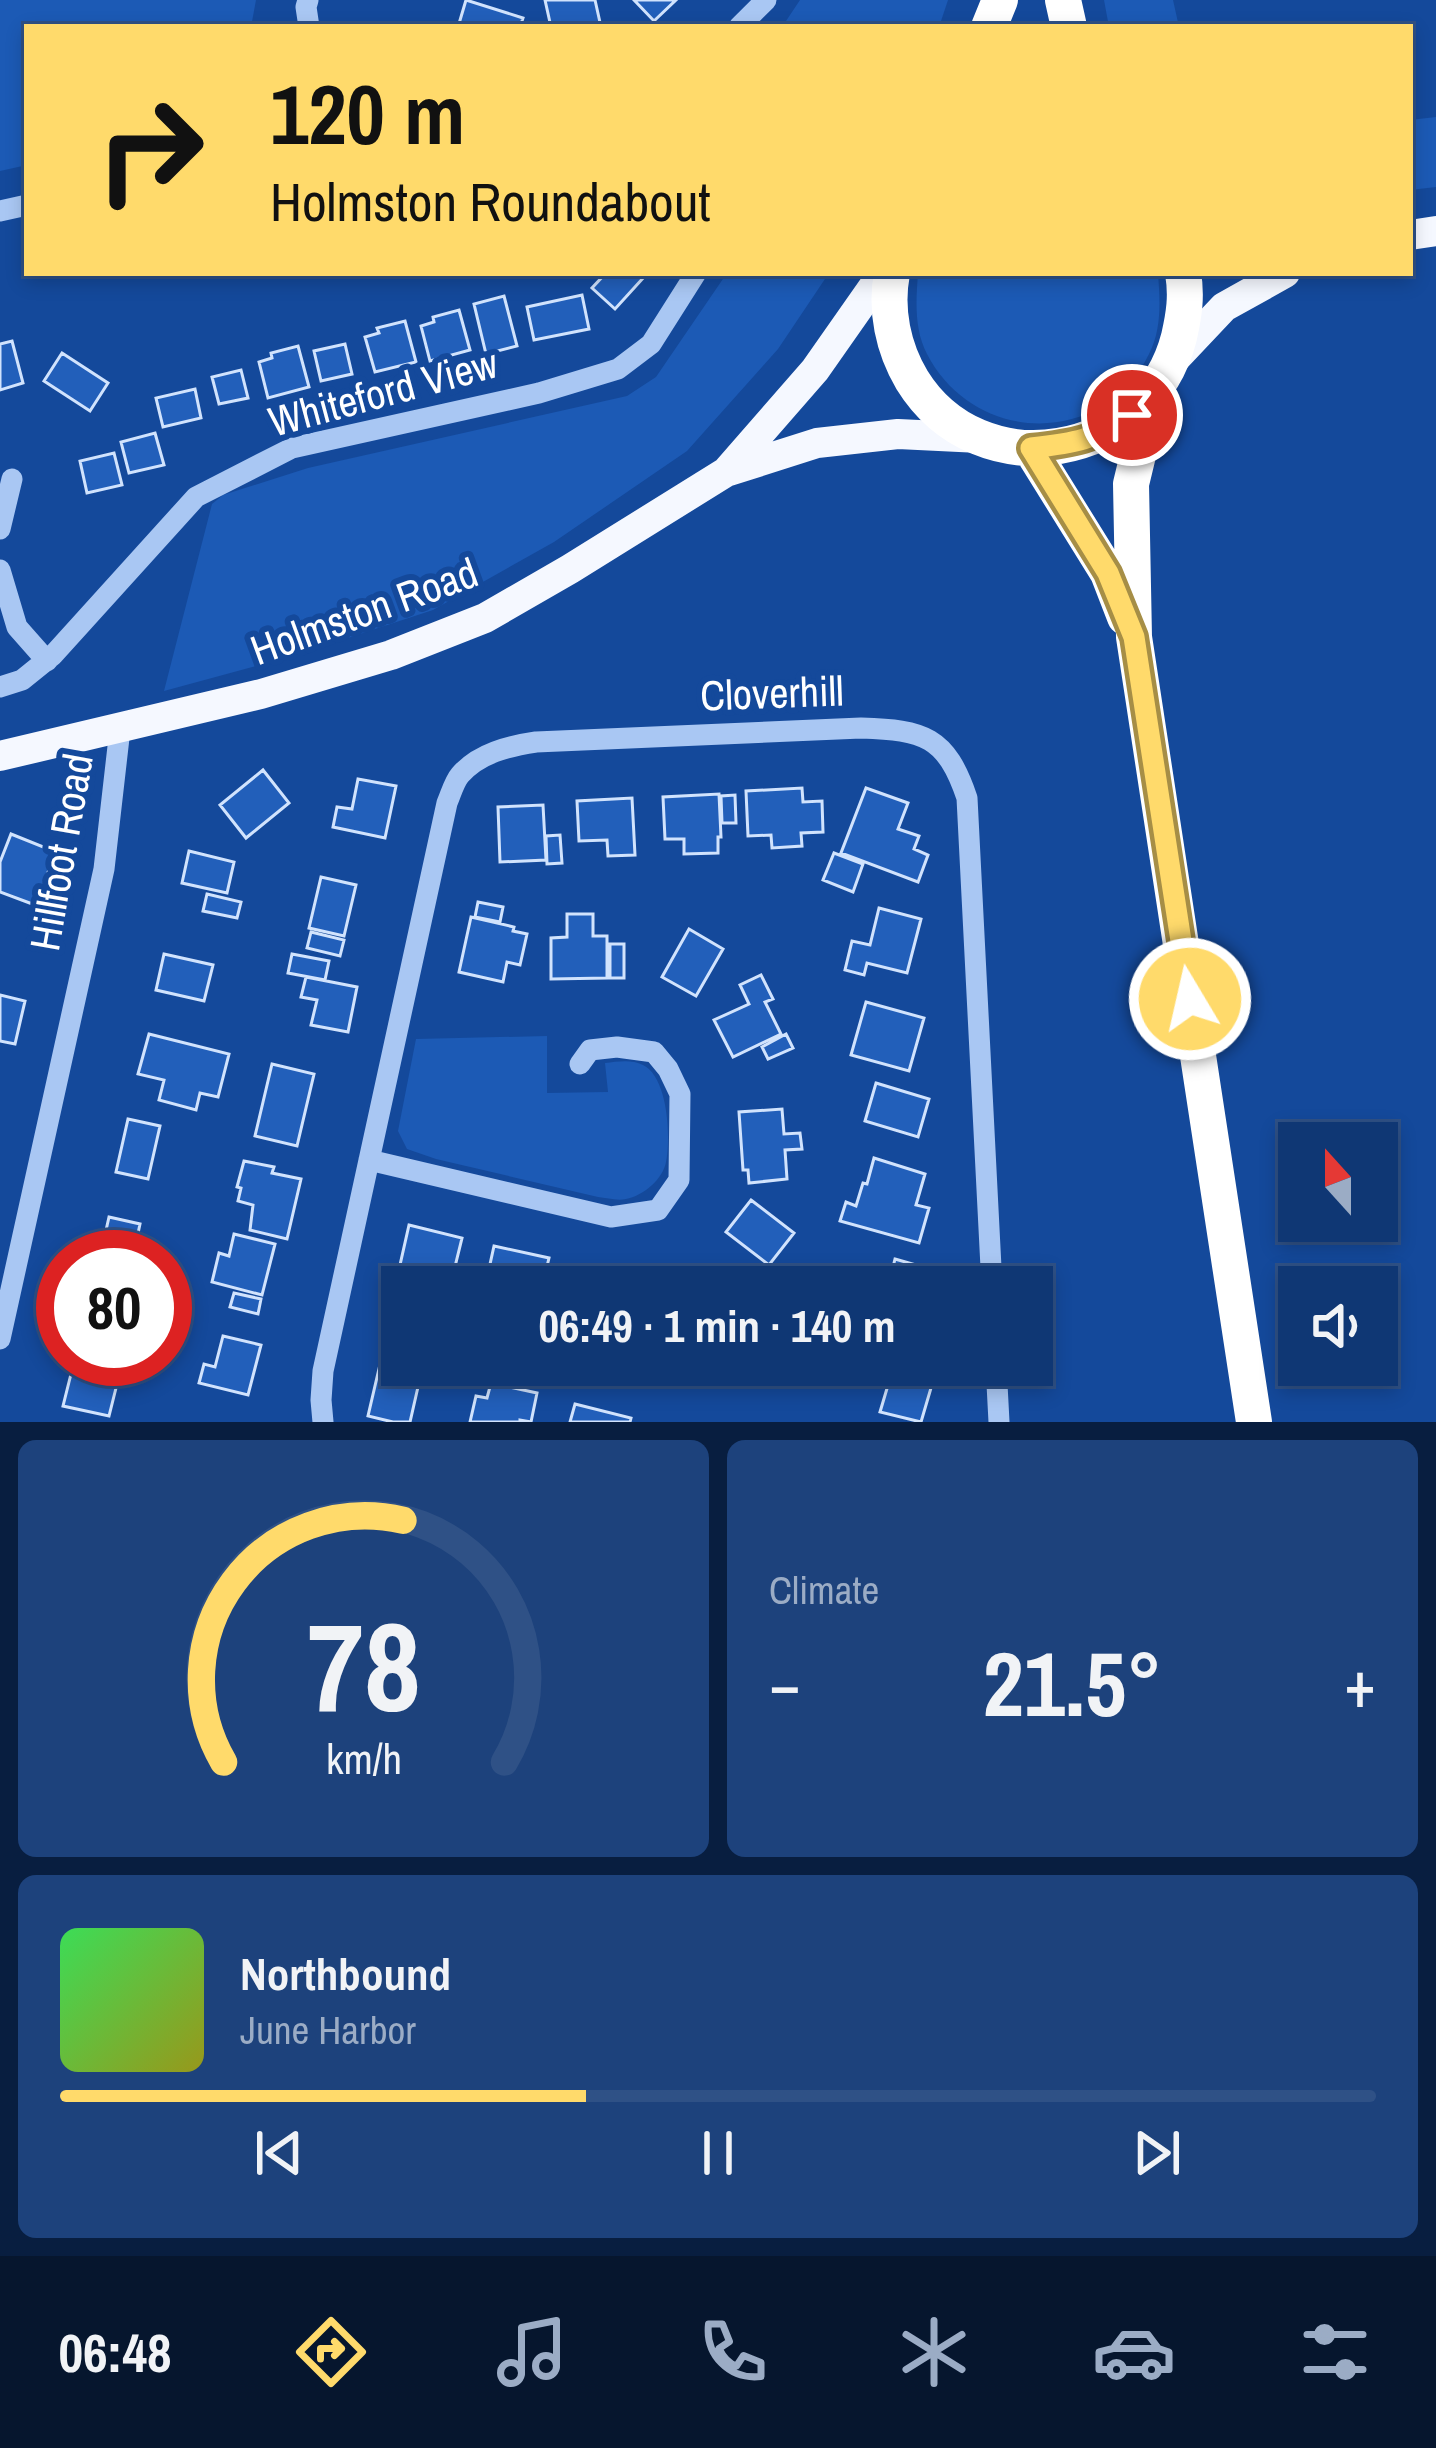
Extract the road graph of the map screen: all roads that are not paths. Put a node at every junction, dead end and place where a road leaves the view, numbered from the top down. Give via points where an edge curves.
1 (766, 0) edge
2 (742, 24) edge
3 (694, 276) edge
4 (886, 276) edge
5 (888, 276) edge
6 (1183, 276) edge
7 (1280, 276) edge
8 (1163, 377) junction
9 (980, 437) junction
10 (1031, 448) junction
11 (726, 472) junction
12 (12, 479) dead end
13 (0, 529) edge
14 (0, 570) edge
15 (1134, 637) junction
16 (47, 661) junction
17 (0, 687) edge
18 (120, 729) junction
19 (0, 756) edge
20 (580, 1064) dead end
21 (369, 1160) junction
22 (991, 1266) edge
23 (0, 1339) edge
24 (997, 1386) edge
25 (323, 1422) edge
26 (999, 1422) edge
27 (1254, 1422) edge

1 - 2 street
3 - 16 street, Whiteford View via 651,344 618,369 292,448 196,497
4 - 11 main road
5 - 9 highway via 903,364 937,411
6 - 8 highway via 1185,310
7 - 8 main road via 1225,307
8 - 10 highway via 1132,415 1102,434
8 - 15 highway via 1131,484
9 - 10 highway
9 - 11 main road via 898,434 818,443
10 - 15 highway via 1108,573
11 - 18 main road, Holmston Road via 484,618 391,655
12 - 13 street
14 - 16 street via 17,627
15 - 27 highway
16 - 17 street, Whiteford View
18 - 19 main road, Holmston Road
18 - 23 street, Hillfoot Road via 104,869
20 - 21 street via 590,1050 616,1047 654,1052 668,1069 680,1094 679,1180 658,1210 611,1217
21 - 22 street, Cloverhill via 458,776 508,746 536,742 903,729 928,738 955,764 967,798
21 - 25 street, Cloverhill via 323,1371
24 - 26 street

